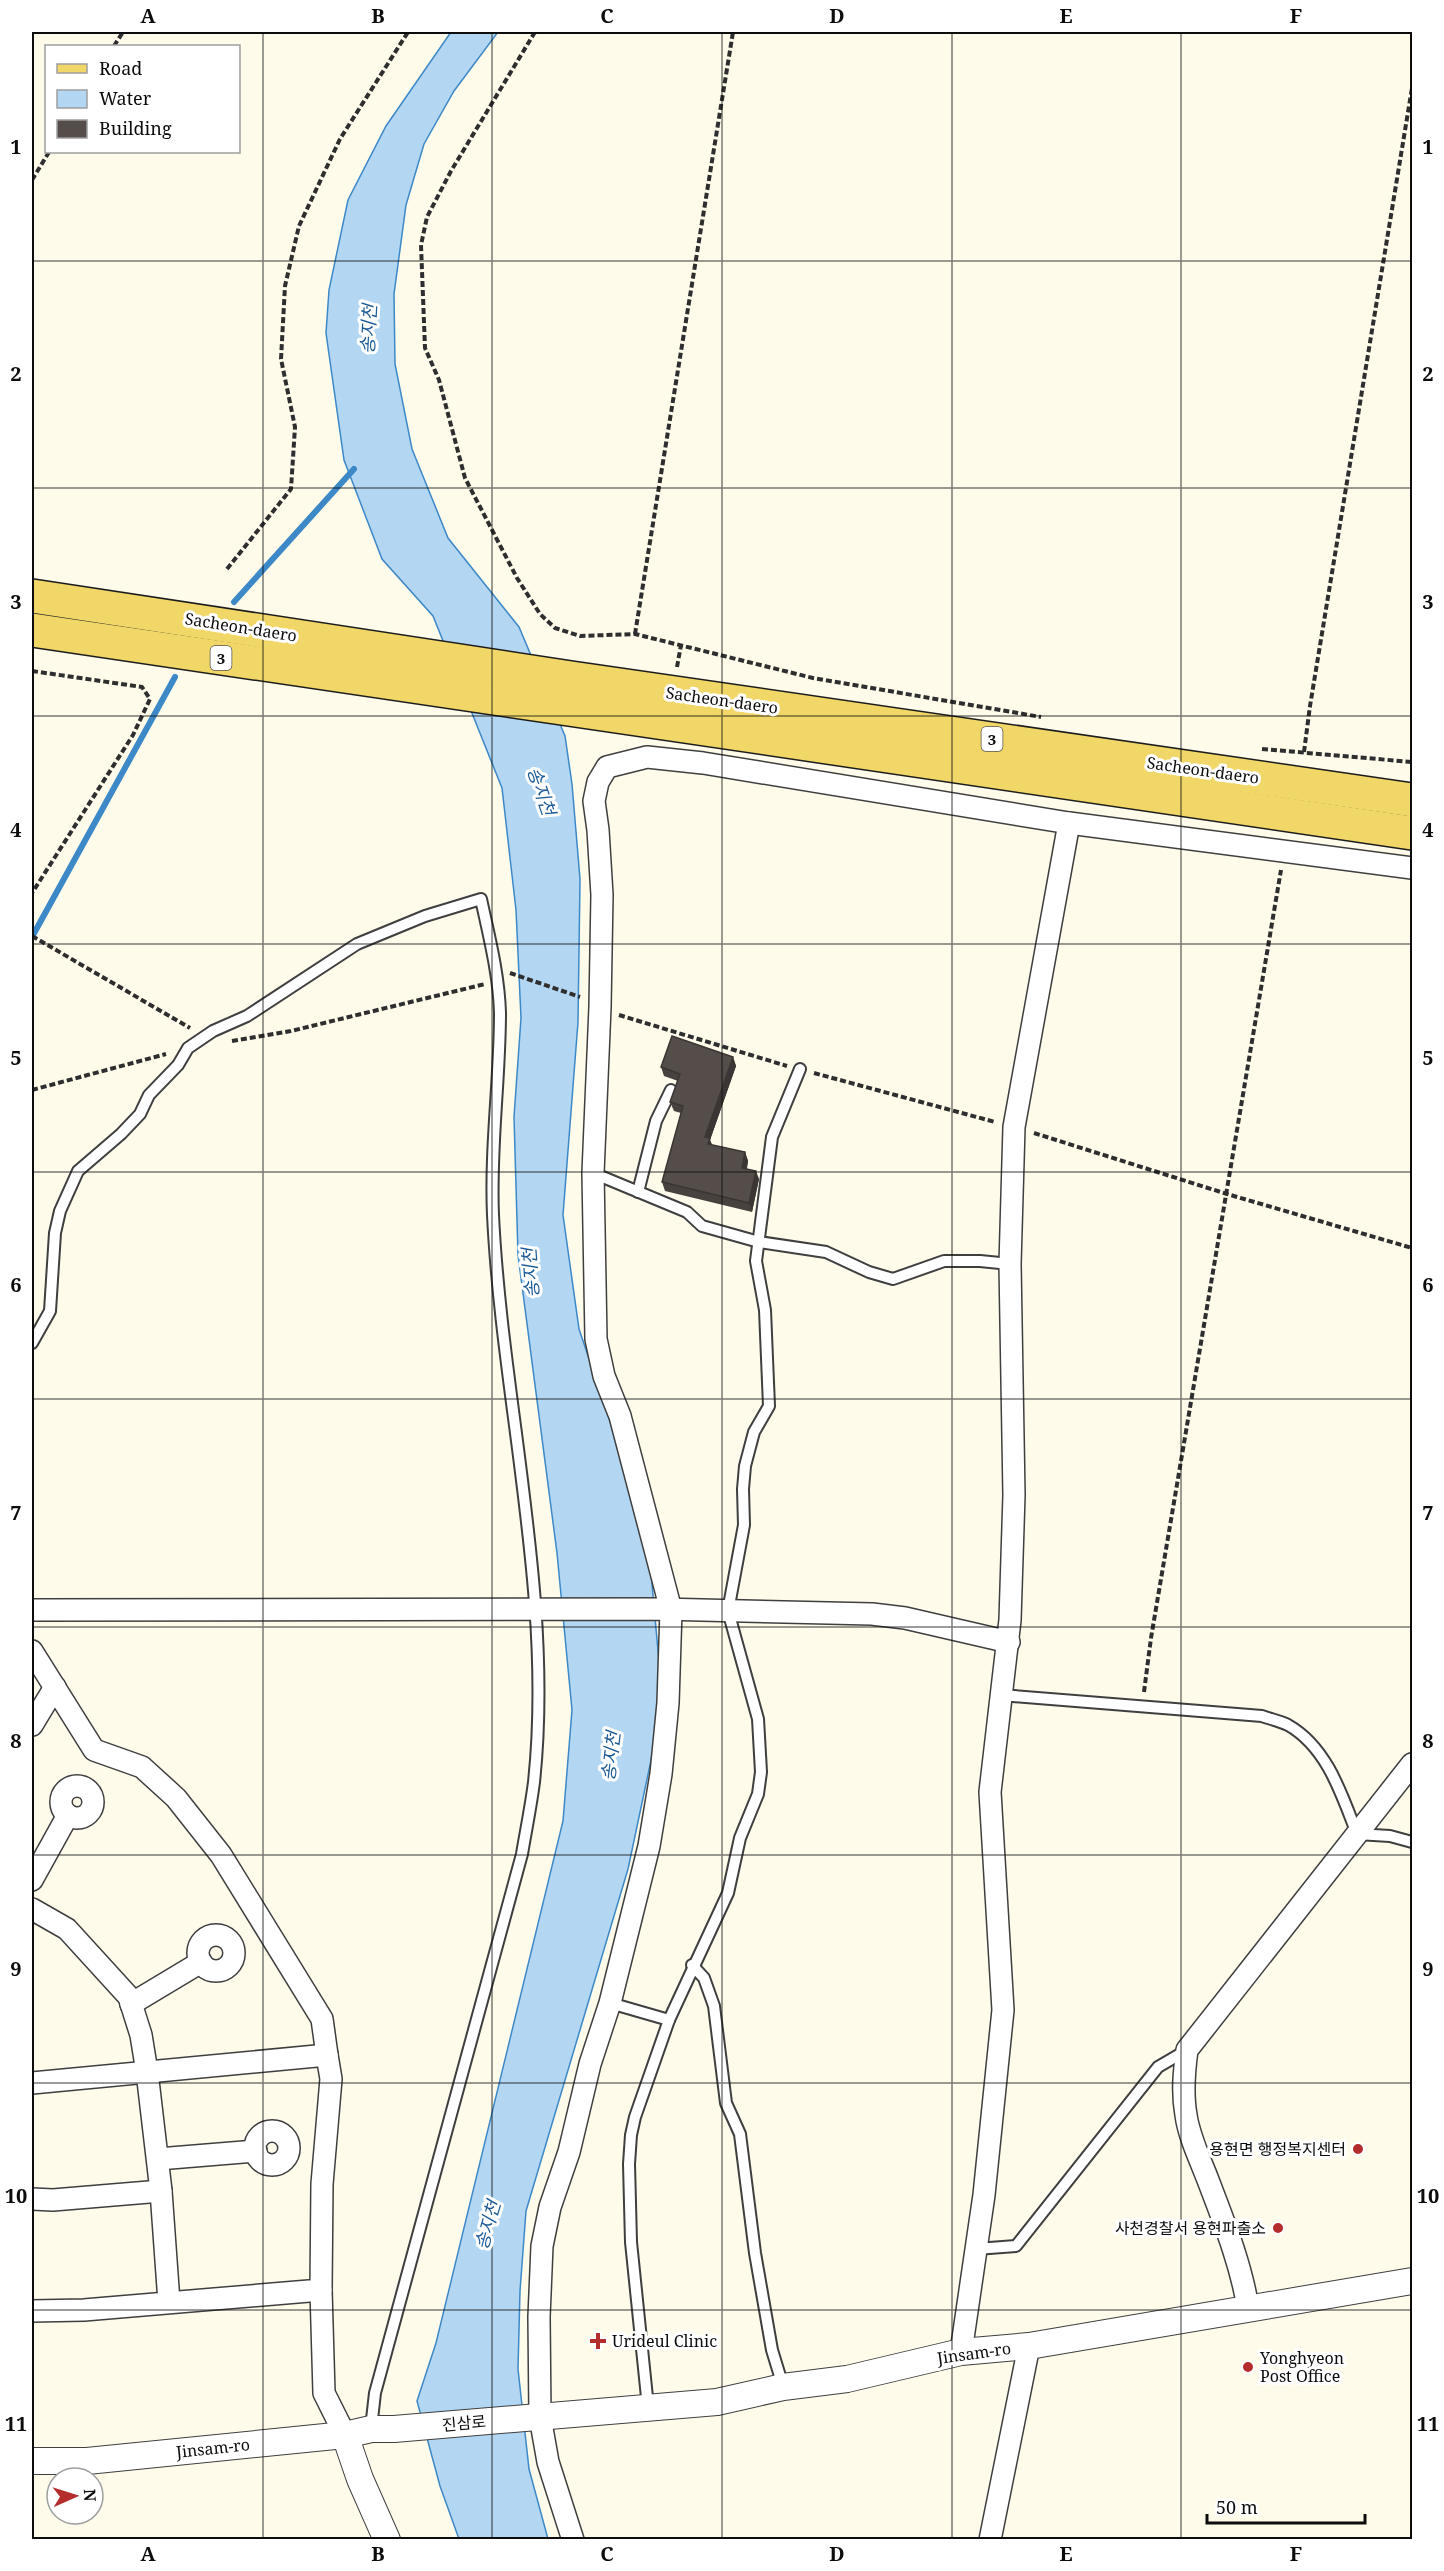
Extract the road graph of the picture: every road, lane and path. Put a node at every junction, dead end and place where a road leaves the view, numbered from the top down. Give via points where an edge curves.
1 (123, 32) edge
2 (408, 32) edge
3 (535, 32) edge
4 (734, 32) edge
5 (115, 45) edge
6 (1413, 88) edge
7 (48, 153) edge
8 (32, 180) edge
9 (227, 568) dead end
10 (32, 596) edge
11 (32, 630) edge
12 (635, 634) junction
13 (681, 645) junction
14 (32, 671) edge
15 (676, 671) dead end
16 (1052, 718) dead end
17 (1258, 749) dead end
18 (1304, 752) junction
19 (1413, 762) edge
20 (1413, 800) edge
21 (1069, 823) junction
22 (1413, 833) edge
23 (1284, 852) junction
24 (1413, 868) edge
25 (32, 893) edge
26 (32, 936) edge
27 (510, 973) dead end
28 (496, 976) junction
29 (590, 1001) dead end
30 (230, 1042) dead end
31 (188, 1048) junction
32 (800, 1070) dead end
33 (32, 1090) edge
34 (671, 1090) dead end
35 (1014, 1127) junction
36 (593, 1173) junction
37 (638, 1192) junction
38 (1227, 1194) junction
39 (759, 1242) junction
40 (1413, 1248) edge
41 (1010, 1264) junction
42 (32, 1342) edge
43 (542, 1609) junction
44 (666, 1609) junction
45 (32, 1610) edge
46 (728, 1611) junction
47 (1009, 1642) junction
48 (32, 1651) edge
49 (55, 1687) junction
50 (1001, 1695) junction
51 (1143, 1705) junction
52 (32, 1725) edge
53 (1413, 1764) edge
54 (68, 1815) dead end
55 (1357, 1834) junction
56 (1413, 1842) edge
57 (32, 1880) edge
58 (32, 1909) edge
59 (201, 1962) dead end
60 (692, 1965) junction
61 (610, 2003) junction
62 (131, 2004) junction
63 (669, 2020) junction
64 (1187, 2050) junction
65 (327, 2055) junction
66 (147, 2072) junction
67 (32, 2083) edge
68 (256, 2151) dead end
69 (158, 2159) junction
70 (161, 2191) junction
71 (32, 2199) edge
72 (976, 2249) junction
73 (1413, 2281) edge
74 (321, 2290) junction
75 (169, 2302) junction
76 (1248, 2308) junction
77 (32, 2311) edge
78 (1029, 2346) junction
79 (961, 2352) junction
80 (783, 2386) junction
81 (648, 2407) junction
82 (537, 2417) junction
83 (383, 2429) junction
84 (345, 2435) junction
85 (32, 2461) edge
86 (387, 2540) edge
87 (573, 2540) edge
88 (990, 2540) edge

1 - 5 path
2 - 9 path via 340,138 299,226 285,286 281,358 295,428 291,489
3 - 12 path via 478,123 427,217 421,245 425,348 439,380 465,478 540,614 555,628 580,636
4 - 12 path
6 - 18 path
7 - 8 path
10 - 20 main road, Sacheon-daero / 3
11 - 22 main road, Sacheon-daero / 3
12 - 13 path
13 - 15 path
13 - 16 path via 813,678
14 - 25 path via 142,687 150,699 133,735
17 - 18 path
18 - 19 path
21 - 23 street
21 - 35 street
21 - 36 street via 703,763 647,757 608,767 598,782 594,801 602,895
23 - 24 street
23 - 38 path
26 - 31 path via 191,1028 200,1036
27 - 29 path
28 - 30 path via 486,983 410,1002
28 - 31 lane via 481,899 425,916 357,944 247,1016 213,1031
28 - 43 lane via 500,1012 492,1136 493,1216 531,1567
31 - 33 path
31 - 42 lane via 178,1065 149,1095 140,1114 78,1171 55,1233 50,1311
32 - 39 lane via 772,1137
34 - 37 lane via 656,1121
35 - 38 path
35 - 41 street
36 - 37 lane
36 - 44 street via 596,1339 604,1376 620,1416
37 - 39 lane via 687,1212 702,1226
38 - 40 path
38 - 51 path
39 - 41 lane via 826,1252 893,1279 944,1261
39 - 46 lane via 756,1261 765,1310 770,1400 754,1432 745,1466 744,1525
41 - 47 street via 1014,1495
43 - 44 street
43 - 45 street
43 - 83 lane via 534,1783 522,1854 375,2393
44 - 46 street
44 - 61 street via 668,1703 661,1774 649,1846
46 - 47 street via 872,1614
46 - 60 lane via 758,1719 761,1772 728,1893
47 - 50 street
48 - 49 street
49 - 52 street
49 - 65 street via 94,1750 142,1767 176,1798 221,1855 322,2019
50 - 51 lane
50 - 72 street via 990,1792 1003,2010
51 - 55 lane via 1262,1716 1289,1726 1318,1751 1339,1786
53 - 55 street
54 - 57 street
55 - 56 lane
55 - 64 street
58 - 62 street via 73,1935
59 - 62 street
60 - 63 lane
60 - 80 lane via 704,1978 714,2006 726,2103 740,2134 754,2253 772,2350
61 - 63 lane
61 - 82 street via 542,2246
62 - 66 street
63 - 81 lane via 635,2117 629,2164 631,2242
64 - 72 lane via 1158,2067 1016,2246
64 - 76 street via 1183,2087 1186,2116 1225,2223
65 - 66 street
65 - 74 street via 331,2079 322,2184
66 - 67 street
66 - 69 street
68 - 69 street
69 - 70 street
70 - 71 street
70 - 75 street
72 - 79 street
73 - 76 street, Jinsam-ro
74 - 75 street
74 - 84 street via 324,2393
75 - 77 street
76 - 78 street, Jinsam-ro
78 - 79 street, Jinsam-ro
78 - 88 street
79 - 80 street, Jinsam-ro via 847,2379
80 - 81 street, Jinsam-ro via 717,2402
81 - 82 street, Jinsam-ro
82 - 83 street, 진삼로
82 - 87 street
83 - 84 street, Jinsam-ro
84 - 85 street, Jinsam-ro via 87,2461
84 - 86 street

